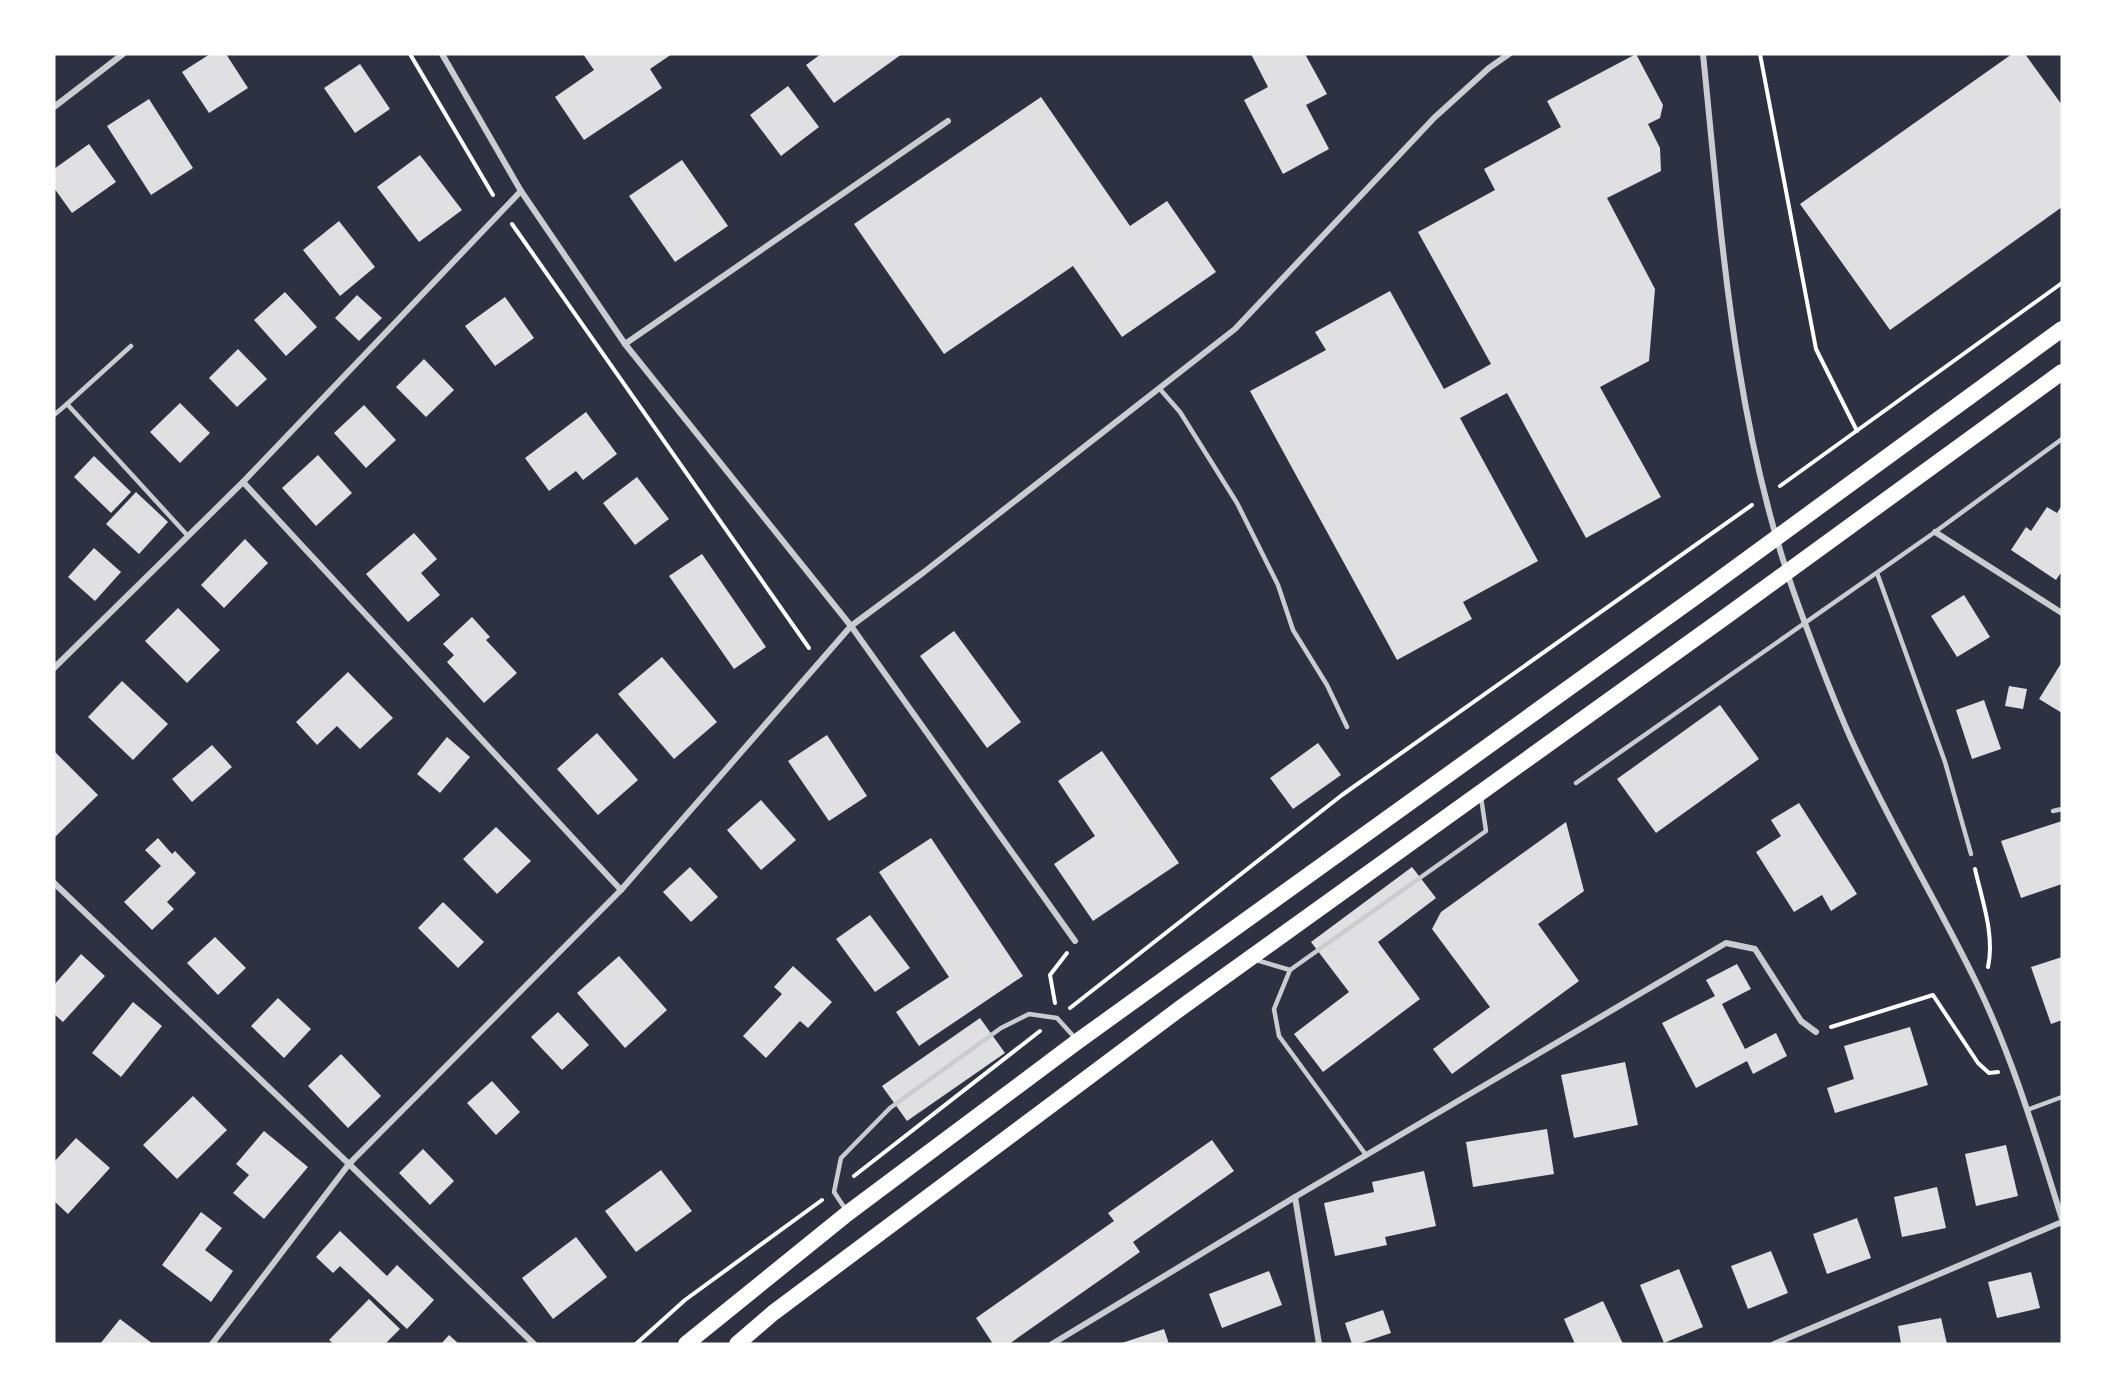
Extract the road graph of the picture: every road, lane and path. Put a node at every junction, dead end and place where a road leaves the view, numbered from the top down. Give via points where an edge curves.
1 (123, 54) edge
2 (410, 54) edge
3 (442, 54) edge
4 (1509, 54) edge
5 (1702, 54) edge
6 (1760, 54) edge
7 (54, 107) edge
8 (948, 121) dead end
9 (521, 191) junction
10 (502, 211) junction
11 (2062, 283) edge
12 (2062, 328) edge
13 (625, 344) junction
14 (131, 346) dead end
15 (2062, 372) edge
16 (1159, 388) junction
17 (67, 404) junction
18 (54, 415) edge
19 (1857, 431) junction
20 (2062, 439) edge
21 (243, 482) junction
22 (1779, 486) dead end
23 (1760, 500) dead end
24 (1935, 532) junction
25 (188, 536) junction
26 (1877, 573) junction
27 (2062, 613) edge
28 (851, 626) junction
29 (819, 662) junction
30 (54, 668) edge
31 (1347, 728) dead end
32 (1576, 783) dead end
33 (1481, 792) junction
34 (2062, 809) edge
35 (2053, 811) dead end
36 (1971, 854) joint
37 (54, 883) edge
38 (621, 890) junction
39 (1075, 941) joint
40 (1251, 959) junction
41 (1290, 970) junction
42 (1979, 987) junction
43 (1057, 1018) junction
44 (1816, 1032) joint
45 (1078, 1041) junction
46 (2013, 1068) junction
47 (2062, 1097) edge
48 (2027, 1110) junction
49 (1366, 1155) junction
50 (350, 1164) junction
51 (834, 1192) junction
52 (1295, 1197) junction
53 (848, 1213) junction
54 (2062, 1220) edge
55 (213, 1344) edge
56 (534, 1344) edge
57 (636, 1344) edge
58 (686, 1344) edge
59 (737, 1344) edge
60 (1052, 1344) edge
61 (1319, 1344) edge
62 (1774, 1344) edge

1 - 7 street
2 - 10 path
3 - 9 street
4 - 16 street via 1434,118 1235,329
5 - 42 street via 1735,352 1747,419 1776,534 1798,604 1852,739
6 - 19 path via 1816,349
8 - 13 street
9 - 10 street
9 - 13 street
10 - 21 street
10 - 29 path
11 - 19 path
12 - 45 highway via 1706,590
13 - 28 street
14 - 17 lane
15 - 33 highway
16 - 28 street
16 - 31 lane via 1180,412 1238,503 1278,585 1293,630 1327,685
17 - 18 lane
17 - 25 lane
19 - 22 path
20 - 24 lane
21 - 25 street
21 - 38 street
23 - 43 path via 1342,795
24 - 26 lane
24 - 27 street
25 - 30 street
26 - 32 lane
26 - 36 lane via 1946,762
28 - 29 street
28 - 39 street
29 - 38 street
33 - 40 highway
33 - 41 lane via 1486,831
34 - 35 lane
36 - 42 path via 1988,925 1990,955
37 - 50 street
38 - 50 street
39 - 43 path via 1050,975
40 - 41 lane
40 - 59 highway via 1092,1073
41 - 49 lane via 1274,1009 1279,1036
42 - 46 street
43 - 45 lane
43 - 51 path
43 - 51 lane via 1029,1014 1001,1028 890,1108 841,1158
44 - 46 path via 1933,995 1978,1063 1989,1073
44 - 49 street via 1801,1021 1755,948 1726,943
45 - 53 highway
46 - 48 street
47 - 48 lane
48 - 54 street
49 - 52 street
50 - 55 street
50 - 56 street
51 - 53 lane
51 - 57 path via 685,1300
52 - 60 street
52 - 61 street
53 - 58 highway
54 - 62 street

